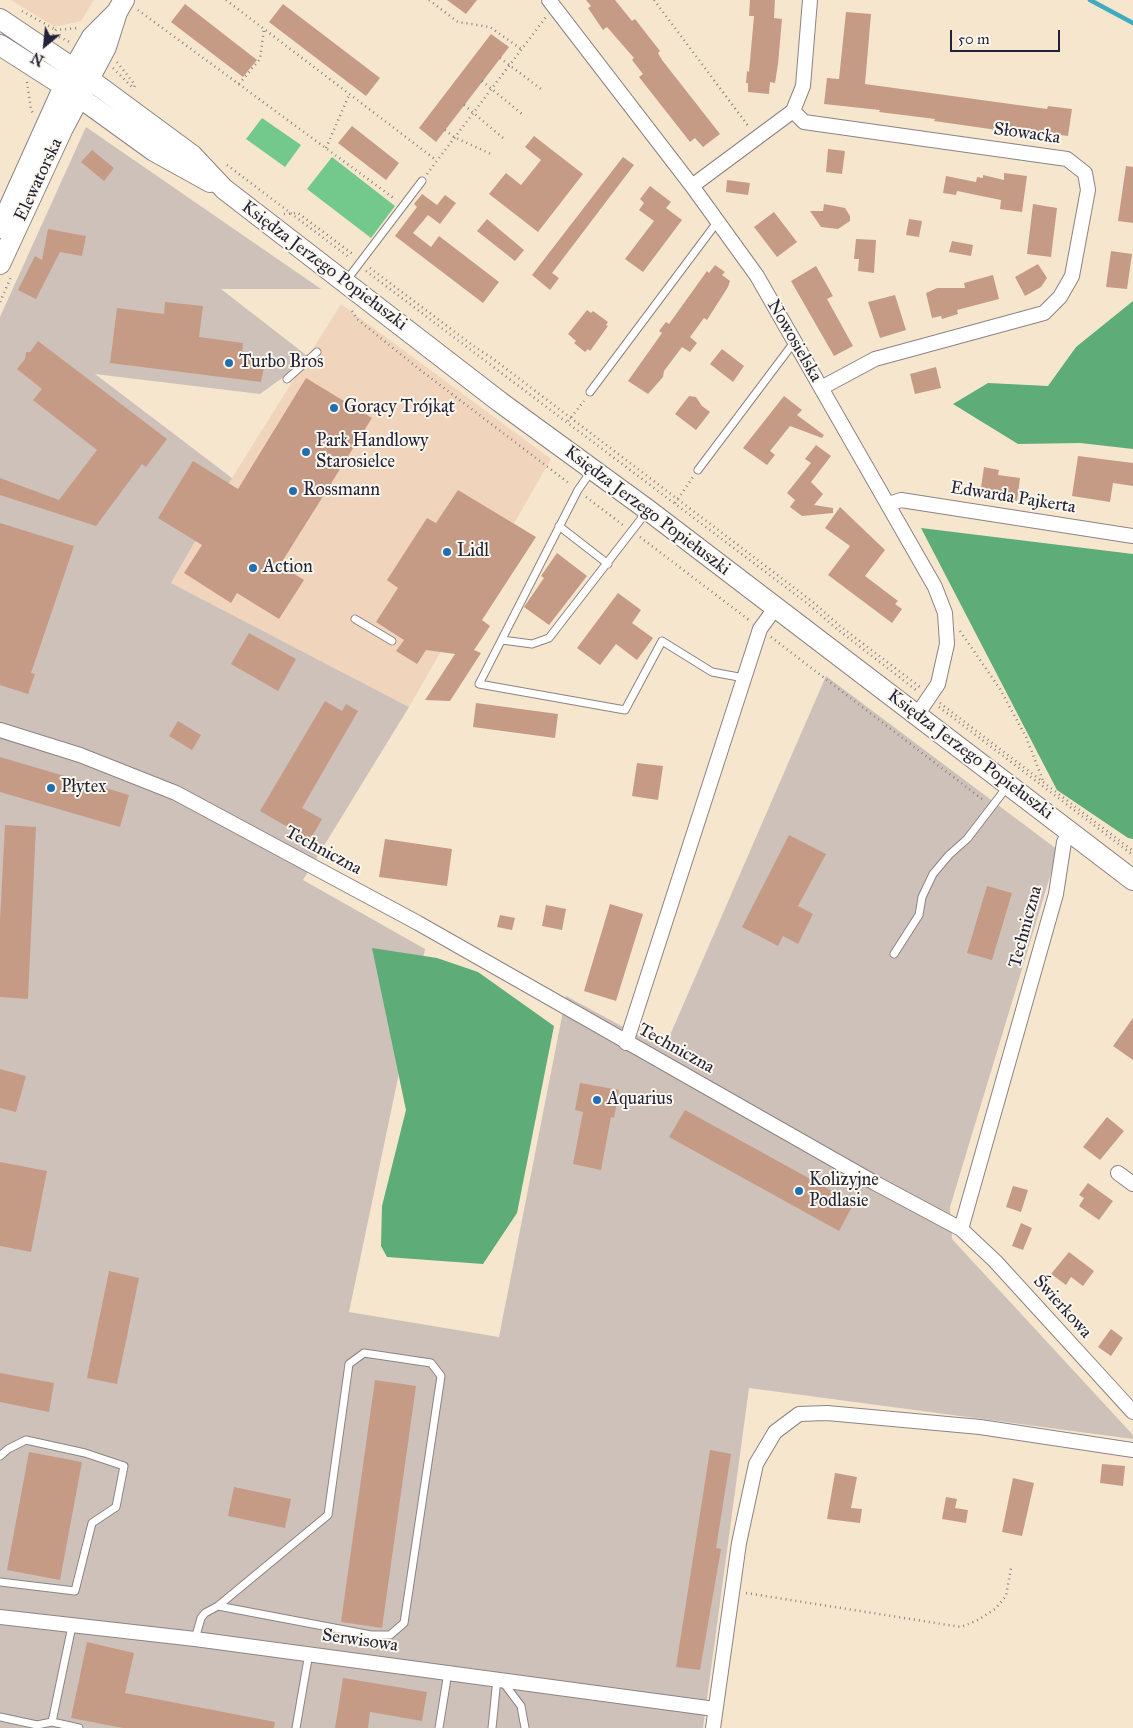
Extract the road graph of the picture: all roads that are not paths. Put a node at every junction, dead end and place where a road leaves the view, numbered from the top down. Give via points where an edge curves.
1 (548, 0) edge
2 (810, 0) edge
3 (125, 6) edge
4 (7, 13) edge
5 (0, 45) edge
6 (76, 83) junction
7 (793, 111) junction
8 (422, 181) road end
9 (692, 186) junction
10 (718, 222) junction
11 (0, 228) edge
12 (0, 264) edge
13 (346, 281) junction
14 (796, 342) junction
15 (317, 352) dead end
16 (287, 379) dead end
17 (822, 388) junction
18 (590, 392) road end
19 (593, 470) junction
20 (698, 470) road end
21 (889, 504) junction
22 (648, 510) junction
23 (560, 526) junction
24 (1133, 536) edge
25 (608, 564) junction
26 (776, 608) junction
27 (355, 619) dead end
28 (502, 640) junction
29 (392, 641) dead end
30 (744, 678) junction
31 (925, 703) junction
32 (0, 730) edge
33 (1008, 785) junction
34 (1070, 832) junction
35 (1133, 880) edge
36 (894, 954) dead end
37 (626, 1043) junction
38 (1118, 1173) dead end
39 (1133, 1184) edge
40 (961, 1229) junction
41 (1133, 1412) edge
42 (1133, 1450) edge
43 (0, 1456) edge
44 (0, 1582) edge
45 (218, 1606) junction
46 (0, 1618) edge
47 (72, 1626) junction
48 (195, 1639) junction
49 (309, 1654) junction
50 (448, 1672) junction
51 (499, 1679) junction
52 (715, 1710) junction
53 (0, 1717) edge
54 (52, 1722) junction
55 (79, 1728) edge
56 (296, 1728) edge
57 (439, 1728) edge
58 (492, 1728) edge
59 (525, 1728) edge
60 (713, 1728) edge

1 - 9 street, Nowosielska
2 - 7 street via 803,86
3 - 6 street
4 - 6 street, Księdza Jerzego Popiełuszki via 48,38
5 - 6 street, Księdza Jerzego Popiełuszki via 34,66
6 - 11 street, Elewatorska
6 - 12 street, Elewatorska
6 - 13 street, Księdza Jerzego Popiełuszki via 192,155 224,189
7 - 9 street
7 - 17 street, Słowacka via 804,122 1067,159 1085,173 1088,190 1072,276 1060,298 1044,313 875,359
8 - 13 lane
9 - 10 street, Nowosielska
10 - 14 street, Nowosielska
10 - 18 lane
13 - 19 street, Księdza Jerzego Popiełuszki via 500,402
14 - 17 street, Nowosielska
14 - 20 lane
15 - 16 lane
17 - 21 street, Nowosielska
19 - 22 street, Księdza Jerzego Popiełuszki
19 - 23 lane via 578,490
21 - 24 street, Edwarda Pajkerta via 901,500
21 - 31 street, Nowosielska via 935,587 944,613 947,632 945,658 938,684
22 - 25 lane
22 - 26 street, Księdza Jerzego Popiełuszki
23 - 25 lane
23 - 28 lane
25 - 28 lane via 549,638 532,644
26 - 30 street via 760,629
26 - 31 street, Księdza Jerzego Popiełuszki
27 - 29 lane
28 - 30 lane via 479,684 624,710 662,641 712,672
30 - 37 street
31 - 33 street, Księdza Jerzego Popiełuszki
32 - 37 street, Techniczna via 80,754 176,793 418,923
33 - 34 street, Księdza Jerzego Popiełuszki
33 - 36 lane via 967,839 933,874 922,897 919,915
34 - 35 street, Księdza Jerzego Popiełuszki
34 - 40 street, Techniczna via 1064,842 1056,894
37 - 40 street, Techniczna
38 - 39 street
40 - 41 street, Świerkowa via 995,1261
42 - 52 street via 980,1426 799,1414 775,1432 756,1464 739,1543
43 - 44 lane via 26,1440 85,1453 124,1466 116,1507 92,1524 75,1592
45 - 45 lane via 371,1635 390,1635 404,1623 441,1376 430,1362 364,1353 349,1364 328,1515
45 - 48 lane via 201,1618
46 - 47 street, Serwisowa
47 - 48 street, Serwisowa
47 - 54 lane
48 - 49 street, Serwisowa
49 - 50 street, Serwisowa
49 - 56 lane
50 - 51 street, Serwisowa
50 - 57 lane
51 - 52 street, Serwisowa
51 - 58 lane
51 - 59 lane via 521,1706
52 - 60 street
53 - 54 lane via 37,1725
54 - 55 lane

